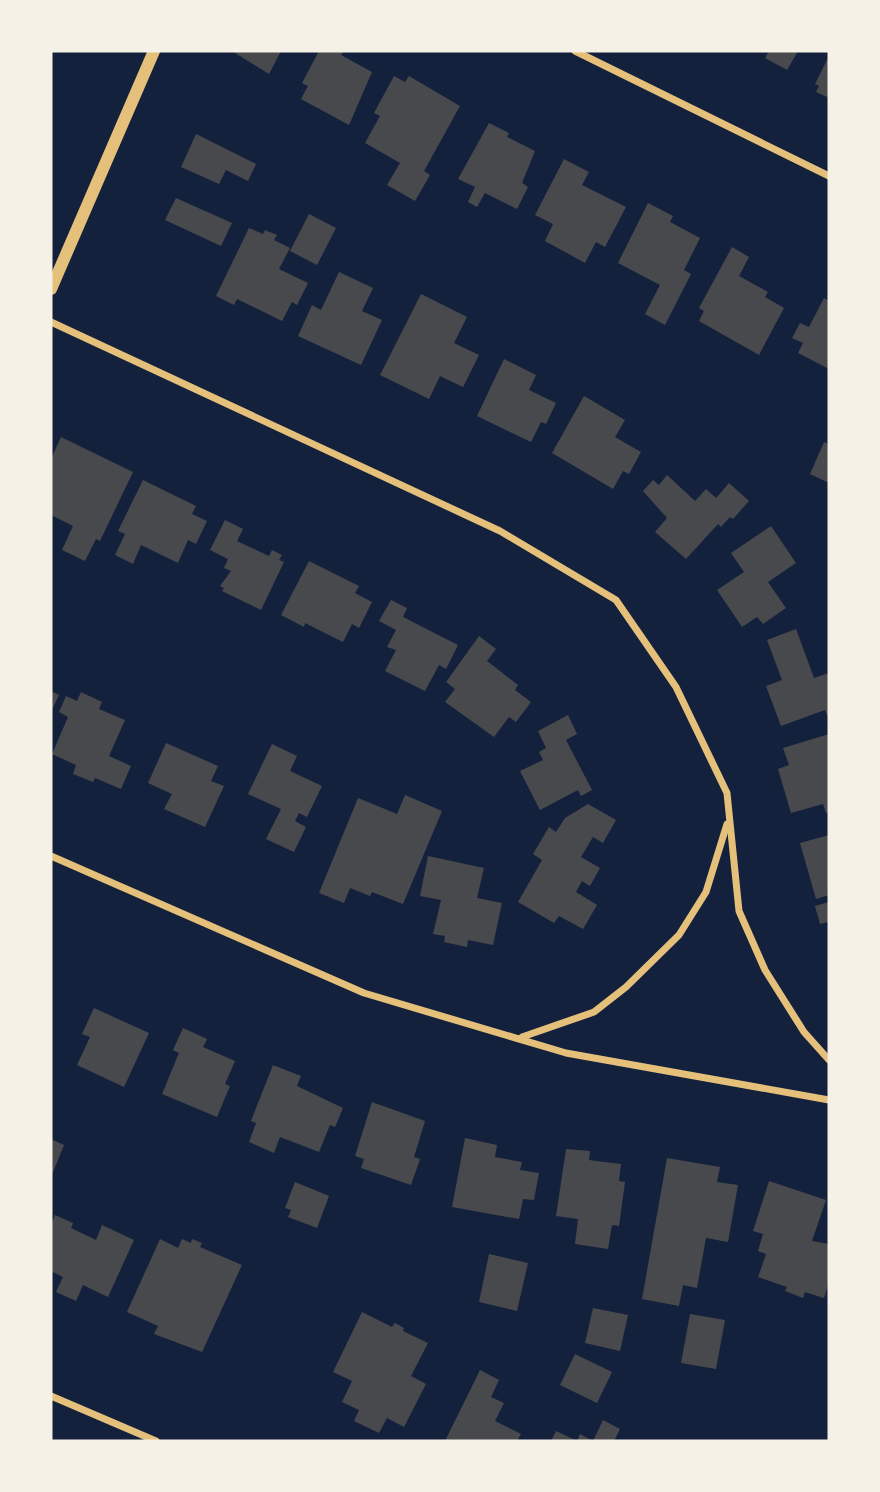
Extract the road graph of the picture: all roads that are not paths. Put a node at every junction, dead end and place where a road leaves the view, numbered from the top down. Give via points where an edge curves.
1 (154, 51) edge
2 (575, 51) edge
3 (829, 176) edge
4 (51, 289) edge
5 (51, 321) edge
6 (729, 820) junction
7 (51, 856) edge
8 (522, 1037) junction
9 (829, 1060) edge
10 (829, 1100) edge
11 (51, 1396) edge
12 (156, 1441) edge

1 - 4 street
2 - 3 street
5 - 6 street via 499,531 616,600 676,687 727,793
6 - 8 street via 706,892 679,935 594,1012
6 - 9 street via 739,911 765,970 804,1031
7 - 8 street via 364,993
8 - 10 street via 566,1053
11 - 12 street

